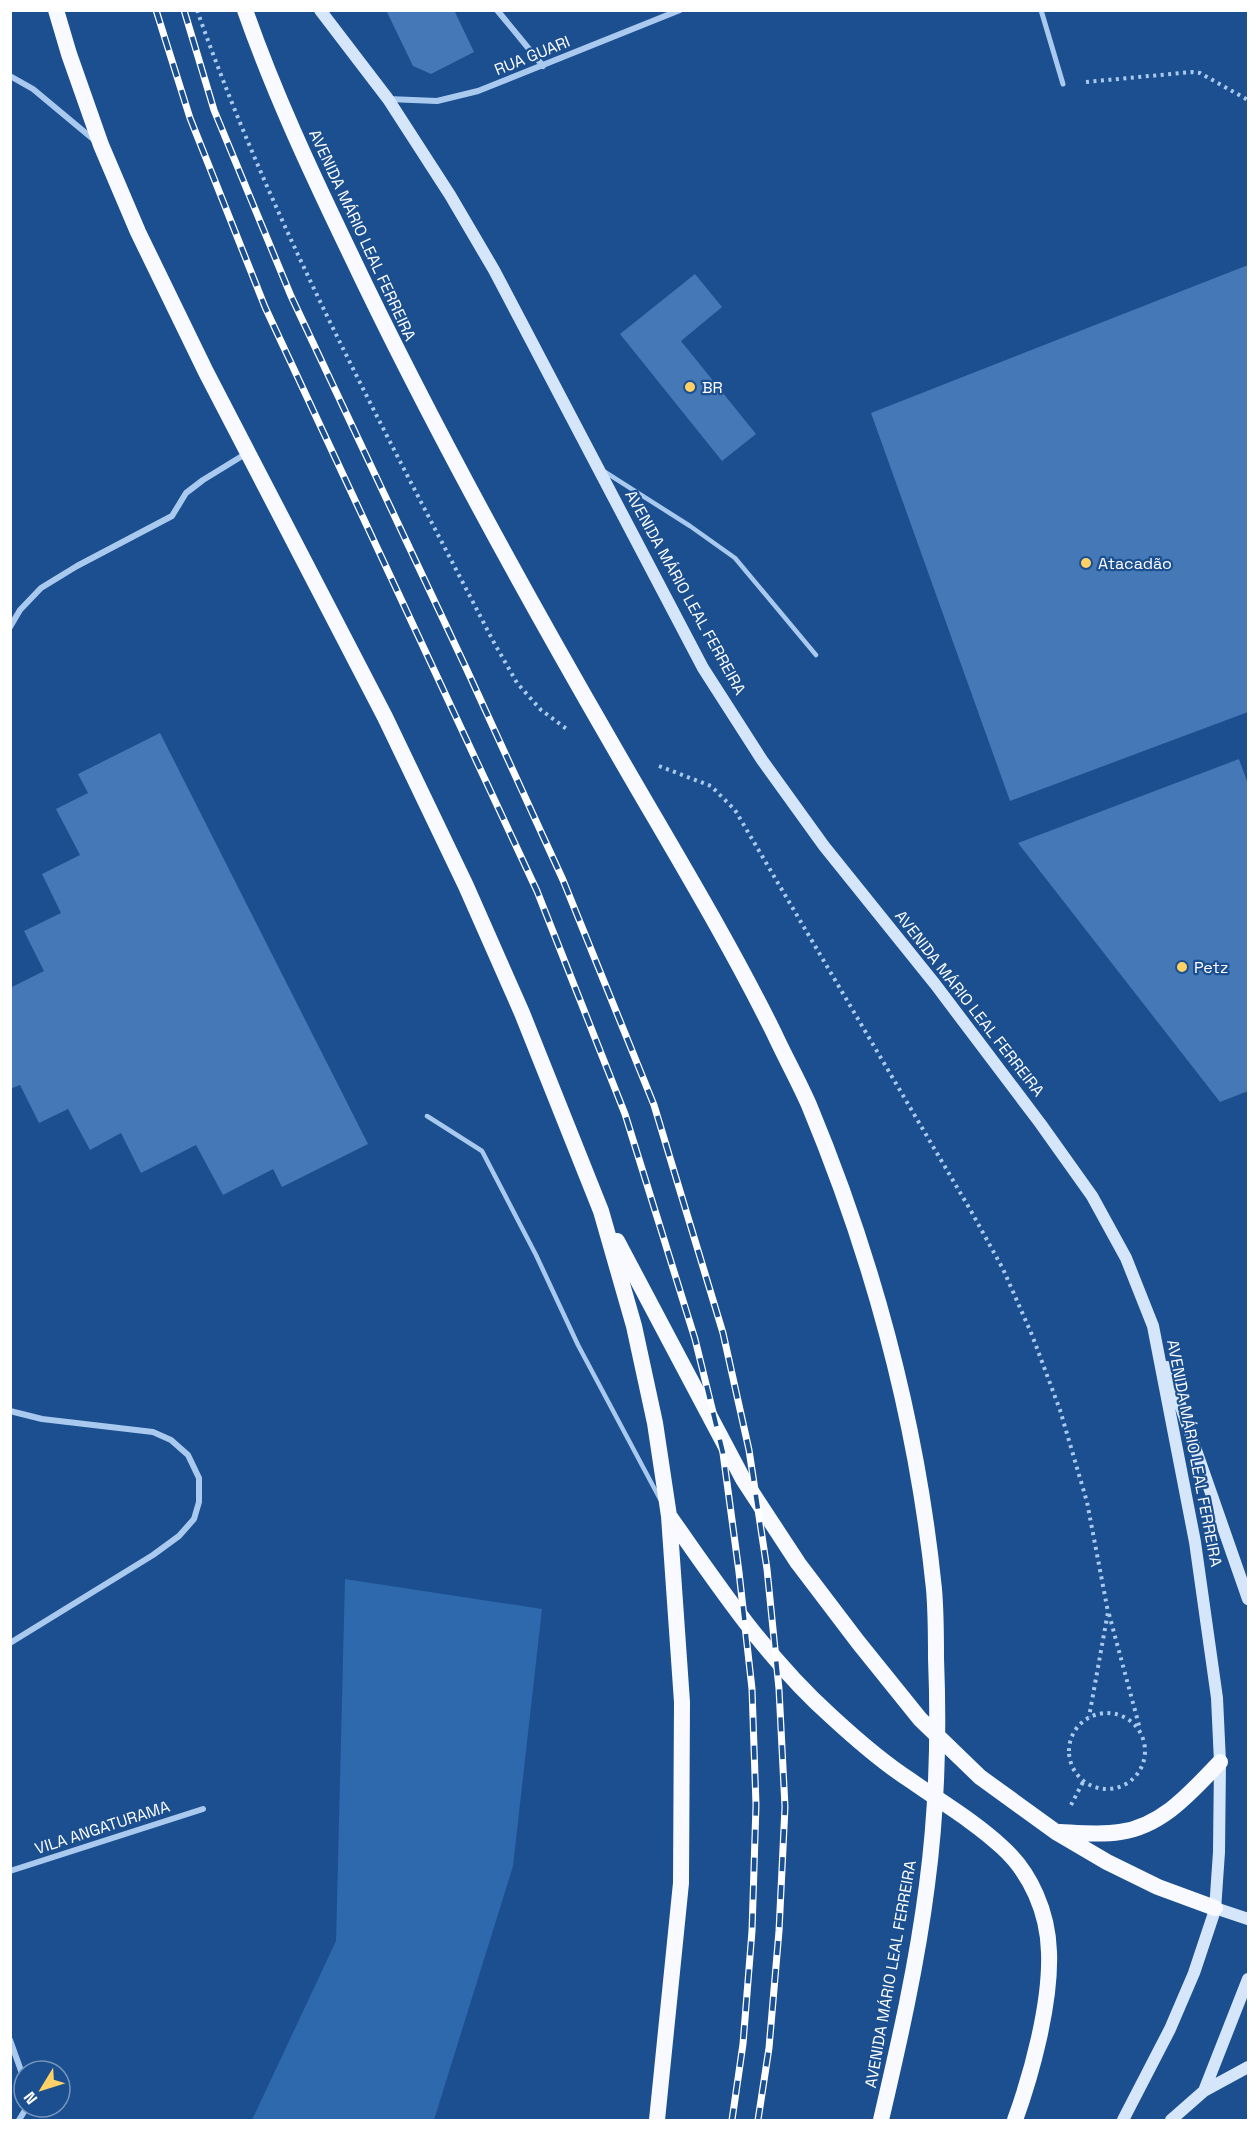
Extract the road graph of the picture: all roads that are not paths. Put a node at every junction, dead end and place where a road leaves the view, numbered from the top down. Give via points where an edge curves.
1 (56, 10) edge
2 (245, 10) edge
3 (320, 10) edge
4 (497, 10) edge
5 (680, 10) edge
6 (1041, 10) edge
7 (543, 66) junction
8 (10, 76) edge
9 (1063, 84) road end
10 (388, 99) junction
11 (101, 145) junction
12 (249, 452) junction
13 (598, 468) junction
14 (10, 627) edge
15 (816, 655) dead end
16 (427, 1116) dead end
17 (602, 1211) junction
18 (1153, 1326) junction
19 (10, 1411) edge
20 (669, 1516) junction
21 (1248, 1599) edge
22 (10, 1643) edge
23 (1220, 1762) junction
24 (203, 1809) dead end
25 (1056, 1832) junction
26 (10, 1871) edge
27 (1215, 1908) junction
28 (1248, 1919) edge
29 (1248, 1979) edge
30 (10, 2040) edge
31 (17, 2059) edge
32 (1248, 2067) edge
33 (1204, 2091) junction
34 (657, 2121) edge
35 (881, 2121) edge
36 (1015, 2121) edge
37 (1123, 2121) edge
38 (1171, 2121) edge

1 - 11 highway
2 - 35 highway, AVENIDA MÁRIO LEAL FERREIRA via 312,174 378,312 452,457 747,980 807,1102 859,1237 897,1370 919,1476 934,1594 938,1704 935,1805 927,1886
3 - 10 main road, AVENIDA MÁRIO LEAL FERREIRA
4 - 7 street
5 - 7 street, RUA GUARI
6 - 9 street
7 - 10 street, RUA GUARI via 478,91 437,100
8 - 11 street via 33,89
10 - 13 main road, AVENIDA MÁRIO LEAL FERREIRA via 494,270
11 - 12 highway via 147,252
12 - 14 street via 186,494 172,516 41,588
12 - 17 highway via 385,717 466,886
13 - 15 lane via 735,558
13 - 18 main road, AVENIDA MÁRIO LEAL FERREIRA via 703,668 762,760 1092,1196 1126,1258
16 - 20 lane via 482,1151 578,1345
17 - 20 highway via 634,1326 655,1422
17 - 25 highway via 743,1479 798,1563 920,1719 980,1777
18 - 21 main road
18 - 23 main road, AVENIDA MÁRIO LEAL FERREIRA via 1195,1542 1217,1698
19 - 22 street via 42,1419 153,1432 171,1440 188,1455 199,1478 199,1502 194,1519 153,1556
20 - 34 highway via 682,1702 681,1883
20 - 36 highway via 781,1668 870,1751 1003,1847 1028,1877 1042,1913 1049,1951 1043,2013
23 - 25 highway via 1173,1809 1146,1825 1122,1832
23 - 27 main road, AVENIDA MÁRIO LEAL FERREIRA
24 - 26 street, VILA ANGATURAMA
25 - 27 highway via 1158,1887
27 - 28 main road
27 - 37 main road, AVENIDA MÁRIO LEAL FERREIRA via 1170,2029
29 - 33 main road
30 - 31 street
32 - 33 main road
33 - 38 main road

